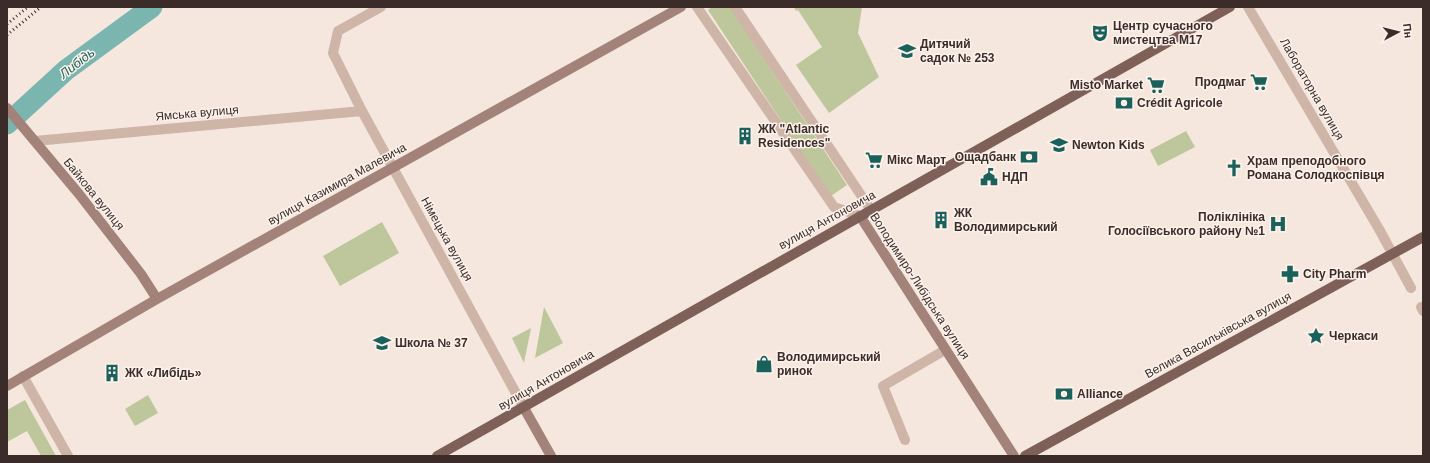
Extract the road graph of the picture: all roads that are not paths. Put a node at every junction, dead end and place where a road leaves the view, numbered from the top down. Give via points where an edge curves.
1 (381, 7) edge
2 (681, 7) edge
3 (697, 7) edge
4 (735, 7) edge
5 (1230, 7) edge
6 (1248, 7) edge
7 (7, 108) edge
8 (362, 111) junction
9 (35, 141) junction
10 (393, 168) junction
11 (871, 210) junction
12 (860, 216) junction
13 (1423, 237) edge
14 (1393, 254) junction
15 (1411, 288) dead end
16 (157, 299) junction
17 (945, 350) junction
18 (23, 376) junction
19 (7, 386) edge
20 (524, 408) junction
21 (905, 440) dead end
22 (68, 456) edge
23 (437, 456) edge
24 (551, 456) edge
25 (1014, 456) edge
26 (1025, 456) edge

1 - 8 street, Німецька вулиця via 338,31 333,53
2 - 10 main road, вулиця Казимира Малевича
3 - 12 street, Володимиро-Либідська вулиця via 834,207
4 - 11 street, Володимиро-Либідська вулиця
5 - 11 main road, вулиця Антоновича
6 - 14 street, Лабораторна вулиця
7 - 9 main road, Байкова вулиця
8 - 9 street, Ямська вулиця
8 - 10 street, Німецька вулиця
9 - 16 main road, Байкова вулиця via 141,274
10 - 16 main road, вулиця Казимира Малевича
10 - 20 street, Німецька вулиця
11 - 12 main road, вулиця Антоновича
12 - 17 main road, Володимиро-Либідська вулиця
12 - 20 main road, вулиця Антоновича
13 - 14 main road, Велика Васильківська вулиця
14 - 15 street, Лабораторна вулиця
14 - 26 main road, Велика Васильківська вулиця
16 - 18 main road, вулиця Казимира Малевича
17 - 21 street via 883,386
17 - 25 main road, Володимиро-Либідська вулиця
18 - 19 main road, вулиця Казимира Малевича
18 - 22 street
20 - 23 main road, вулиця Антоновича
20 - 24 main road, Німецька вулиця

